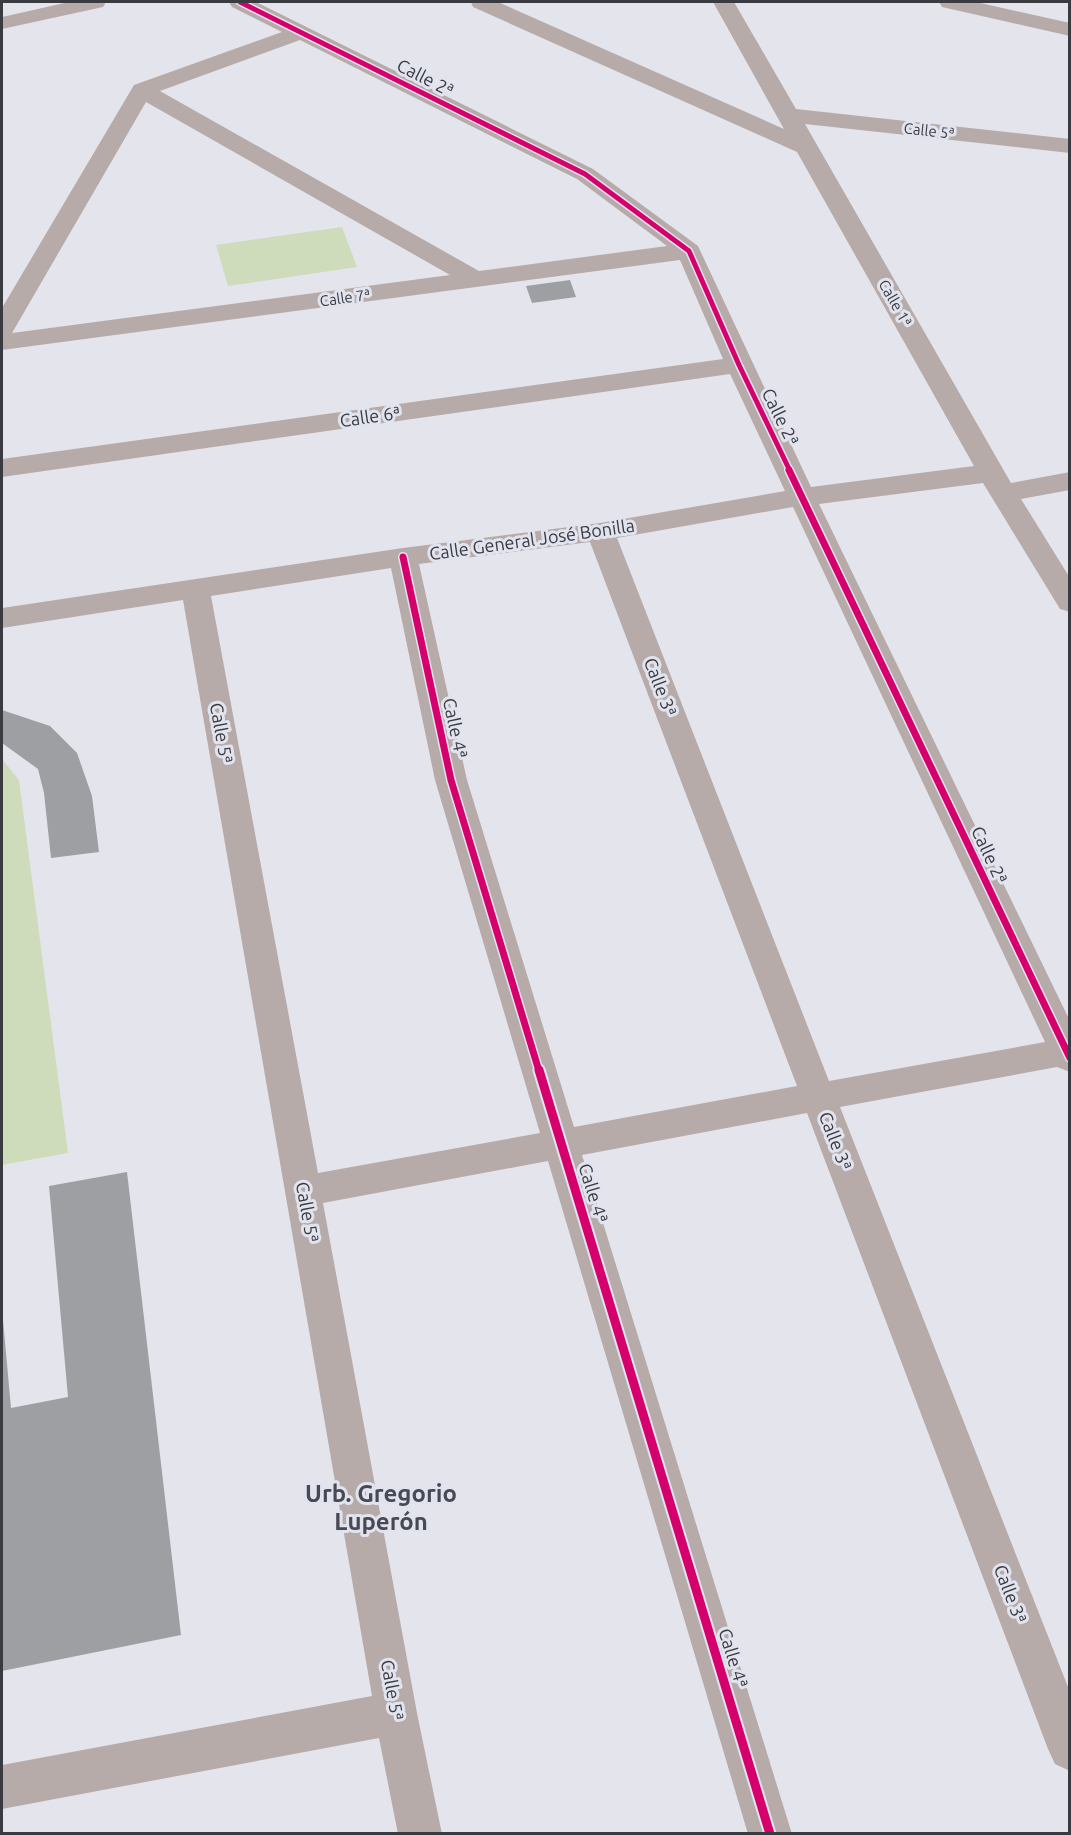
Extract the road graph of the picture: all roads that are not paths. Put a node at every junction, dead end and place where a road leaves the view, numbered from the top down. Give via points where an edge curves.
1 (95, 2) edge
2 (240, 2) edge
3 (481, 2) edge
4 (724, 2) edge
5 (950, 2) edge
6 (2, 23) edge
7 (1070, 30) edge
8 (302, 33) junction
9 (142, 90) junction
10 (788, 115) junction
11 (1070, 146) edge
12 (806, 147) junction
13 (689, 251) junction
14 (476, 280) junction
15 (2, 329) edge
16 (2, 342) edge
17 (739, 365) junction
18 (2, 468) edge
19 (1070, 482) edge
20 (997, 483) junction
21 (802, 497) junction
22 (600, 532) junction
23 (403, 557) junction
24 (195, 589) junction
25 (1070, 602) edge
26 (2, 618) edge
27 (1068, 1054) edge
28 (818, 1097) junction
29 (562, 1143) junction
30 (303, 1191) junction
31 (396, 1713) junction
32 (1070, 1749) edge
33 (2, 1787) edge
34 (420, 1833) edge
35 (770, 1833) edge

1 - 6 street
2 - 8 street, Calle 2ª
3 - 12 street
4 - 10 street, Calle 1ª
5 - 7 street
8 - 9 street
8 - 13 street, Calle 2ª via 585,174
9 - 14 street
9 - 15 street
10 - 11 street, Calle 5ª
10 - 12 street, Calle 1ª
12 - 20 street, Calle 1ª
13 - 14 street, Calle 7ª
13 - 17 street, Calle 2ª
14 - 16 street, Calle 7ª
17 - 18 street, Calle 6ª
17 - 21 street, Calle 2ª
19 - 20 street, Calle General José Bonilla
20 - 21 street, Calle General José Bonilla
20 - 25 street, Calle 1ª
21 - 22 street, Calle General José Bonilla
21 - 27 street, Calle 2ª
22 - 23 street, Calle General José Bonilla
22 - 28 street, Calle 3ª
23 - 24 street, Calle General José Bonilla
23 - 29 street, Calle 4ª via 451,780
24 - 26 street, Calle General José Bonilla
24 - 30 street, Calle 5ª
27 - 28 street
28 - 29 street
28 - 32 street, Calle 3ª
29 - 30 street
29 - 35 street, Calle 4ª
30 - 31 street, Calle 5ª
31 - 33 street
31 - 34 street, Calle 5ª

